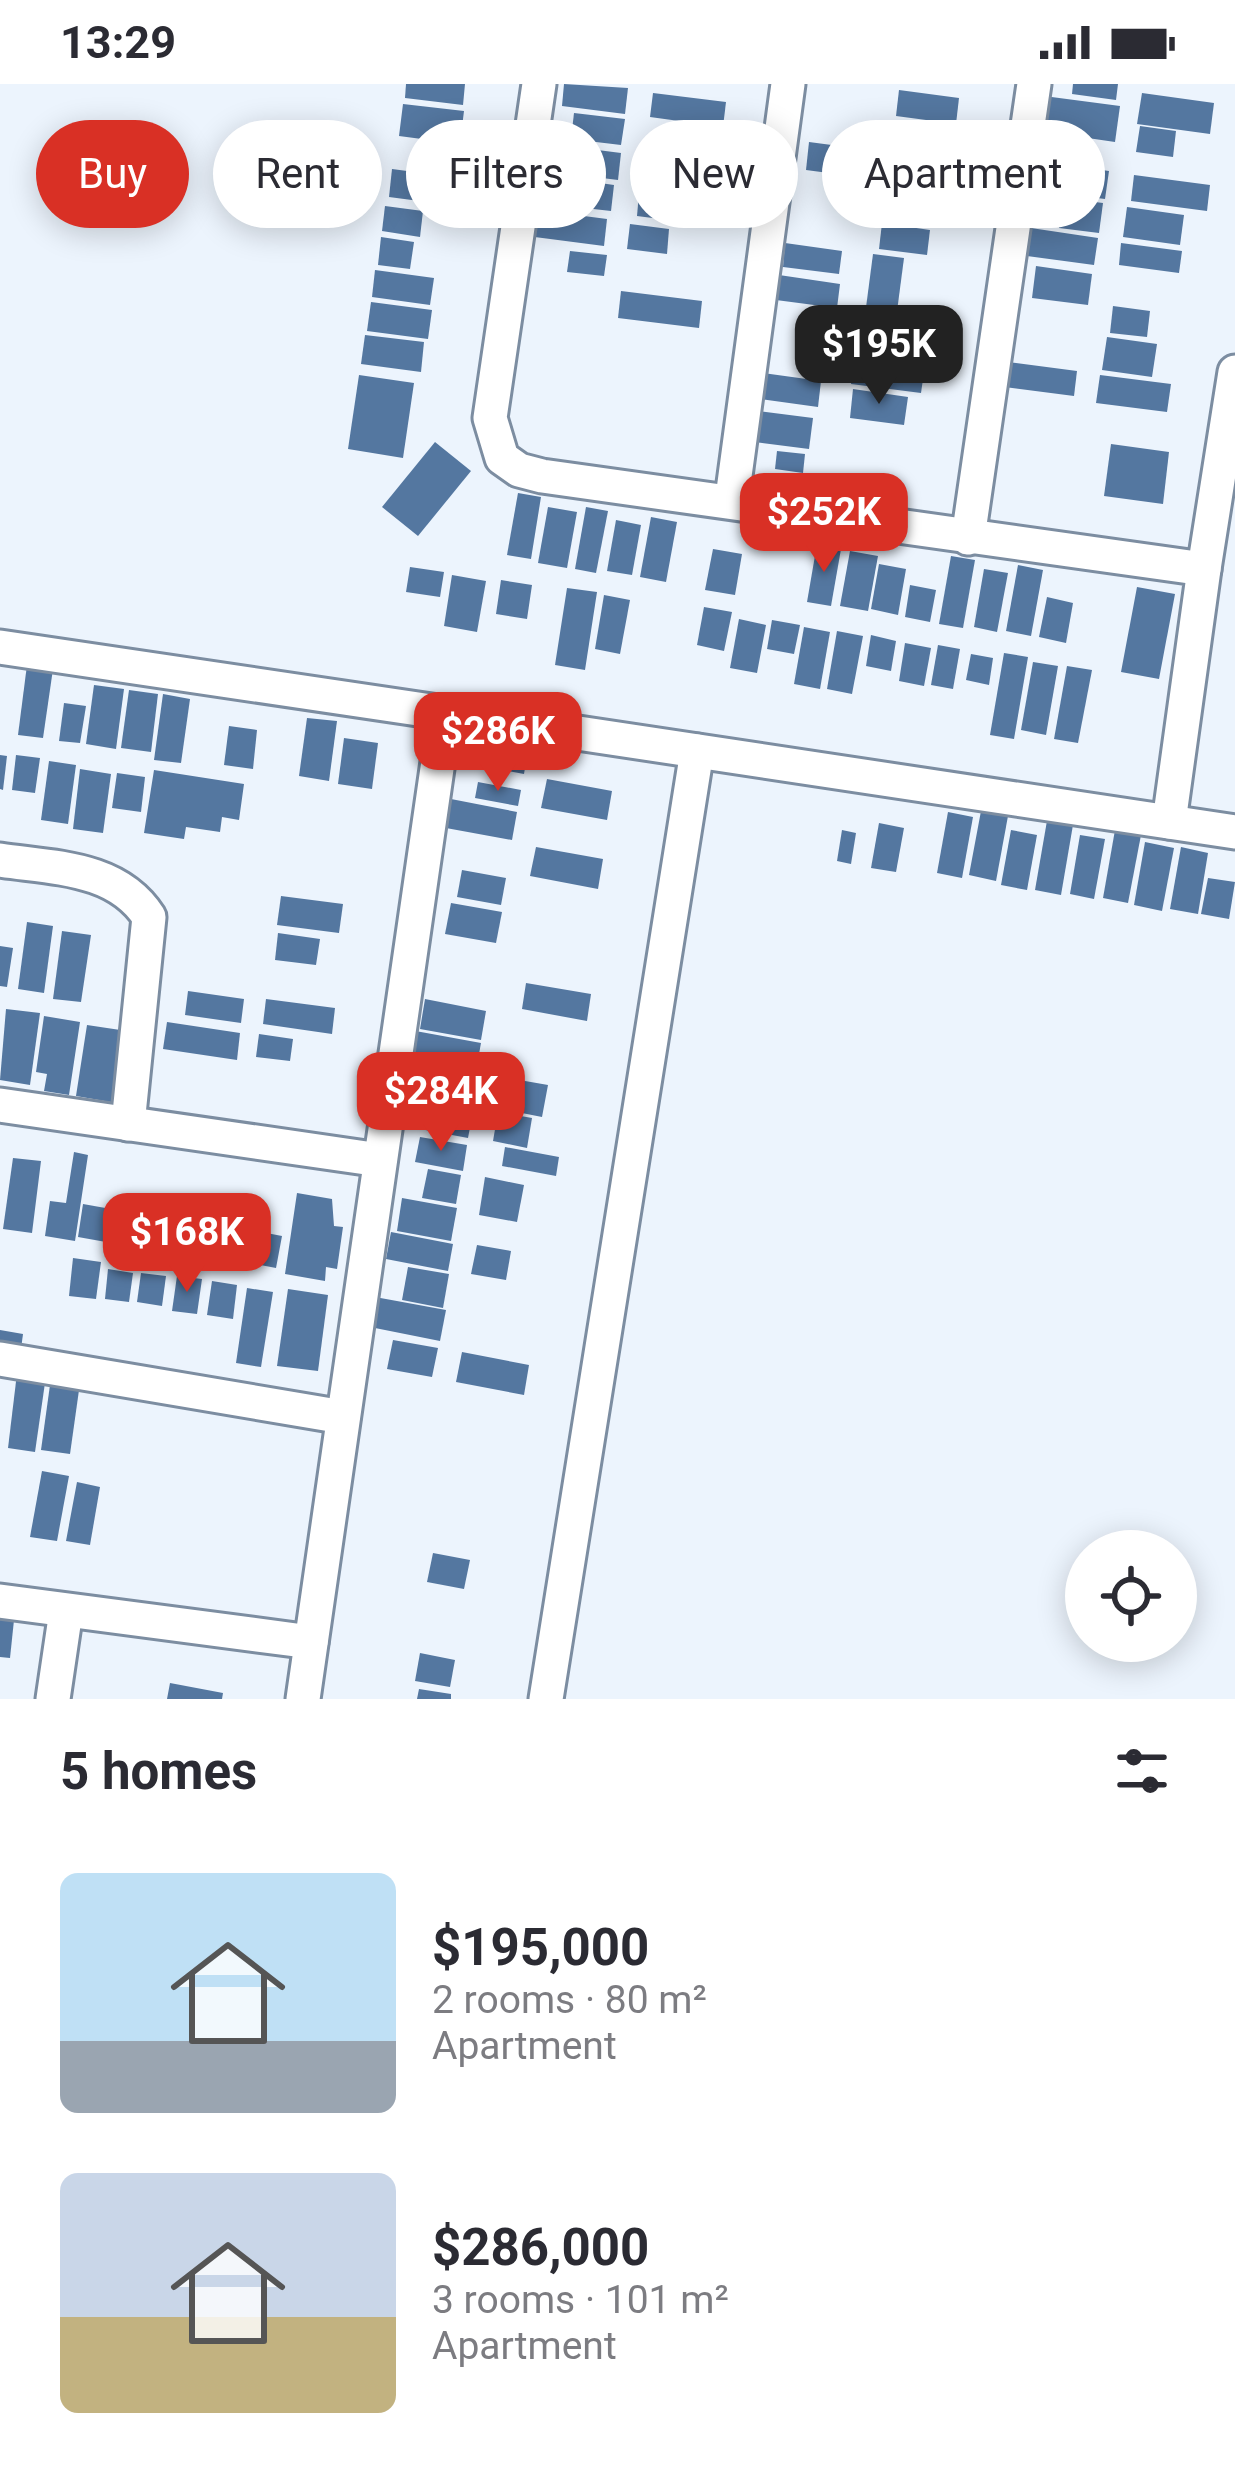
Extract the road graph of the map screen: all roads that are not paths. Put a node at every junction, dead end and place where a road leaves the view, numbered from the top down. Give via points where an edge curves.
1 (539, 84) edge
2 (788, 84) edge
3 (1034, 84) edge
4 (1235, 372) edge
5 (732, 498) junction
6 (968, 538) junction
7 (1204, 569) junction
8 (0, 646) edge
9 (445, 713) junction
10 (697, 751) junction
11 (1169, 822) junction
12 (1235, 832) edge
13 (0, 860) edge
14 (0, 1106) edge
15 (128, 1124) junction
16 (380, 1160) junction
17 (0, 1358) edge
18 (344, 1417) junction
19 (0, 1601) edge
20 (66, 1611) junction
21 (311, 1642) junction
22 (53, 1699) edge
23 (303, 1699) edge
24 (546, 1699) edge

1 - 5 street via 492,439 519,470
2 - 5 street
3 - 6 street
4 - 7 street
5 - 6 street
6 - 7 street
7 - 11 street
8 - 9 street
9 - 10 street
9 - 16 street
10 - 11 street
10 - 24 street
11 - 12 street
13 - 15 street via 111,881 134,894 149,916
14 - 15 street
15 - 16 street
16 - 18 street
17 - 18 street
18 - 21 street
19 - 20 street
20 - 21 street
20 - 22 street
21 - 23 street

